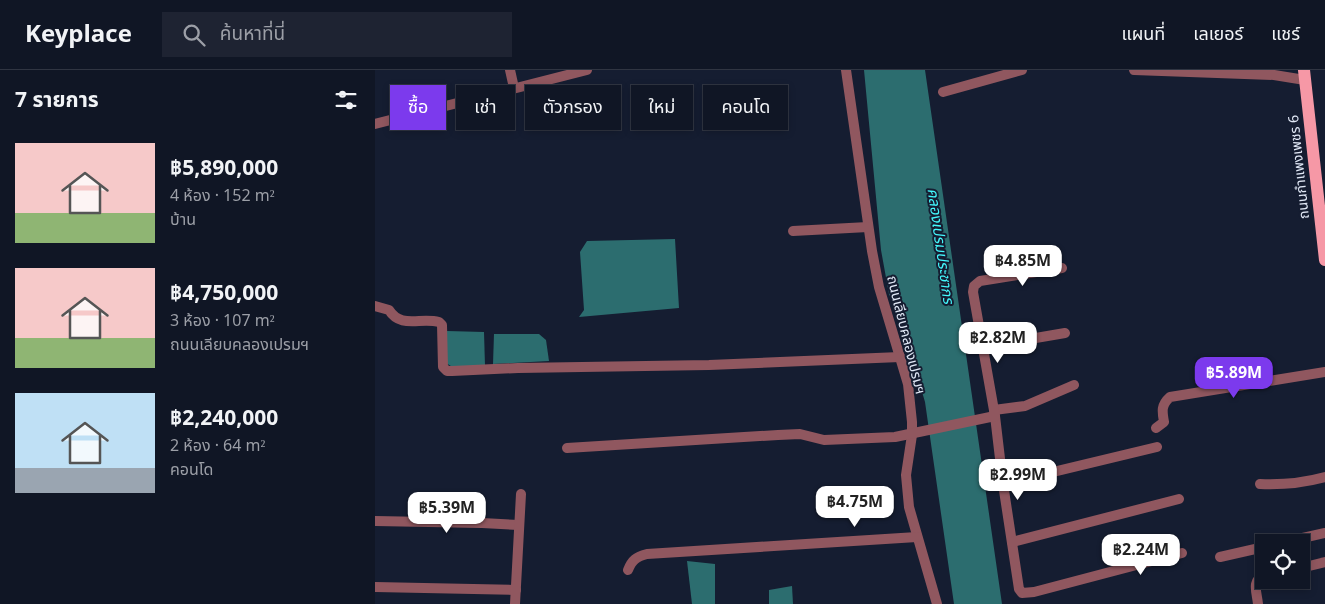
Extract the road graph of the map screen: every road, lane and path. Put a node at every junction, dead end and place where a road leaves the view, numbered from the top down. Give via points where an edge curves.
1 (510, 70) edge
2 (587, 70) edge
3 (846, 70) edge
4 (1022, 70) edge
5 (1133, 70) edge
6 (1304, 75) edge
7 (513, 85) edge
8 (515, 88) edge
9 (943, 92) dead end
10 (456, 103) edge
11 (375, 124) edge
12 (869, 227) junction
13 (793, 231) dead end
14 (1325, 260) edge
15 (1062, 268) dead end
16 (375, 306) edge
17 (1065, 333) dead end
18 (983, 347) junction
19 (900, 357) junction
20 (1325, 372) edge
21 (1073, 385) dead end
22 (992, 415) junction
23 (1156, 428) dead end
24 (912, 435) junction
25 (1157, 447) dead end
26 (567, 448) dead end
27 (1325, 477) edge
28 (1003, 484) junction
29 (1260, 484) dead end
30 (521, 494) dead end
31 (1179, 499) dead end
32 (375, 521) edge
33 (519, 525) junction
34 (1325, 533) edge
35 (1310, 536) edge
36 (917, 537) junction
37 (1012, 542) junction
38 (1255, 549) edge
39 (1182, 553) dead end
40 (1220, 557) dead end
41 (1325, 562) edge
42 (1310, 566) edge
43 (628, 570) dead end
44 (375, 587) edge
45 (1256, 589) edge
46 (515, 590) junction
47 (515, 604) edge
48 (937, 604) edge
49 (1259, 604) edge

1 - 7 street
2 - 8 street
3 - 12 street, ถนนเลียบคลองเปรมฯ
4 - 9 street
5 - 6 street
6 - 14 main road, ถนนกำแพงเพชร 6
10 - 11 street
12 - 13 street
12 - 19 street, ถนนเลียบคลองเปรมฯ via 879,287
15 - 18 street via 980,281 974,286
16 - 19 street via 389,310 394,317 404,321 439,322 442,325 443,367 447,371
17 - 18 street
18 - 22 street
19 - 24 street, ถนนเลียบคลองเปรมฯ via 907,384
20 - 23 street via 1170,397 1163,404 1164,422
21 - 22 street via 1025,406
22 - 24 street
22 - 28 street
24 - 26 street via 824,440 800,434
24 - 36 street, ถนนเลียบคลองเปรมฯ via 906,476 909,507
25 - 28 street
27 - 29 street via 1283,485
28 - 37 street
30 - 33 street
31 - 37 street
32 - 33 street
33 - 46 street
34 - 35 street
36 - 43 street via 647,554 632,561
36 - 48 street, ถนนเลียบคลองเปรมฯ
37 - 39 street via 1019,589 1026,594
38 - 40 street
41 - 42 street
44 - 46 street
45 - 49 street
46 - 47 street

